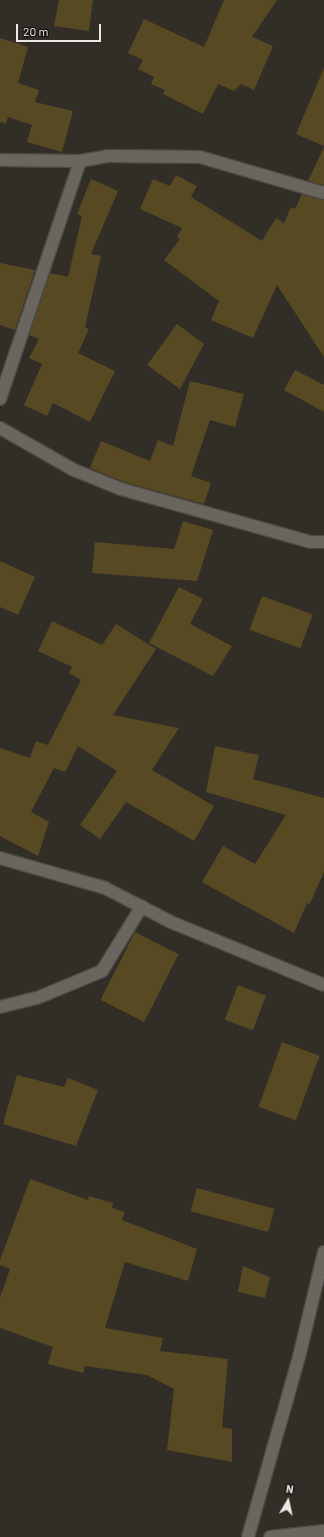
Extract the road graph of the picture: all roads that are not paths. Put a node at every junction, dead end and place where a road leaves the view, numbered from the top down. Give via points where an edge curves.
1 (0, 160) edge
2 (80, 161) junction
3 (324, 193) edge
4 (0, 399) edge
5 (0, 428) edge
6 (324, 542) edge
7 (0, 858) edge
8 (142, 906) junction
9 (324, 985) edge
10 (0, 1007) edge
11 (324, 1252) edge
12 (324, 1531) edge
13 (248, 1537) edge
14 (270, 1537) edge

1 - 2 street
2 - 3 street via 108,156 200,158
2 - 4 street
5 - 6 street via 74,470 121,489 311,542
7 - 8 street via 105,888
8 - 9 street via 171,922
8 - 10 street via 102,971 37,998
11 - 13 street via 299,1357
12 - 14 street

